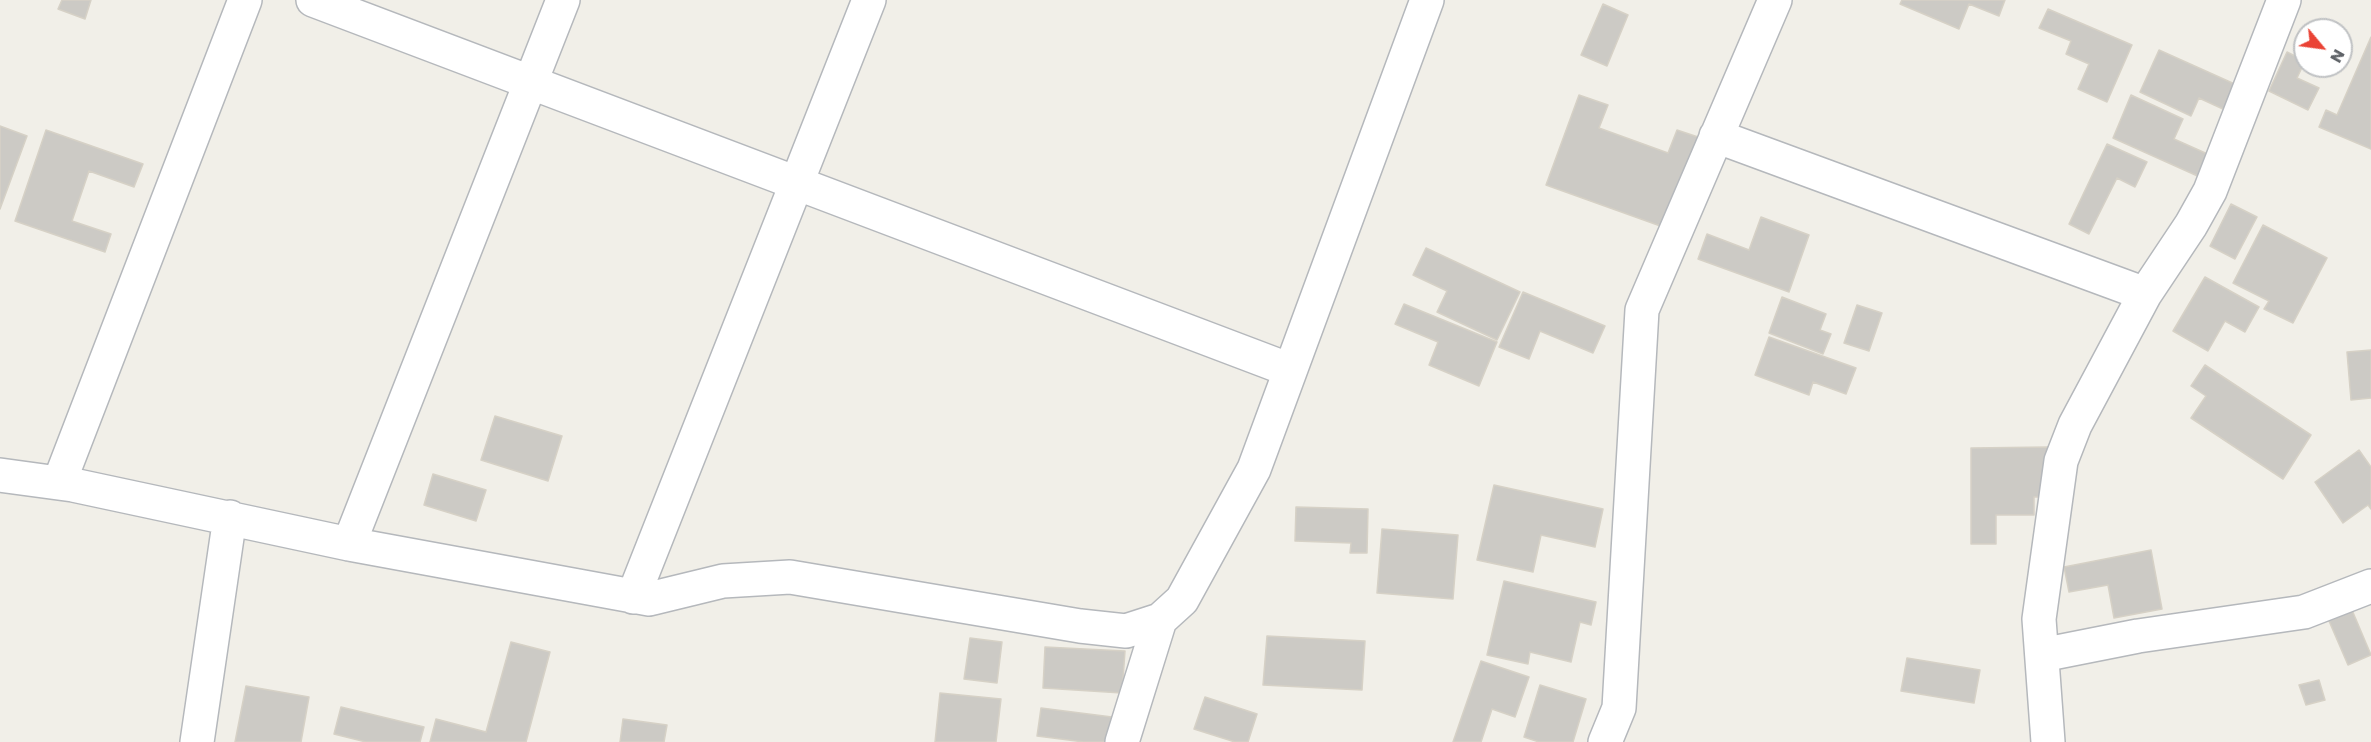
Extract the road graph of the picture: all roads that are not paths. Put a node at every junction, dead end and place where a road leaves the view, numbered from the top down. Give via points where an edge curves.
1 (245, 0) edge
2 (313, 0) edge
3 (563, 0) edge
4 (869, 0) edge
5 (1427, 0) edge
6 (1775, 0) edge
7 (2283, 0) edge
8 (531, 81) junction
9 (1716, 136) junction
10 (797, 183) junction
11 (2145, 294) junction
12 (1290, 370) junction
13 (0, 475) edge
14 (59, 483) junction
15 (230, 517) junction
16 (350, 544) junction
17 (2371, 586) edge
18 (633, 597) junction
19 (1160, 620) junction
20 (2042, 656) junction
21 (197, 742) edge
22 (1122, 742) edge
23 (1605, 742) edge
24 (2048, 742) edge

1 - 14 street
2 - 8 street
3 - 8 street
4 - 10 street
5 - 12 street
6 - 9 street
7 - 11 street via 2210,191
8 - 10 street
8 - 16 street
9 - 11 street
9 - 23 street via 1642,310 1619,708
10 - 12 street
10 - 18 street
11 - 20 street via 2075,424 2061,461 2039,619
12 - 19 street via 1254,470 1182,600
13 - 14 street
14 - 15 street
15 - 16 street
15 - 21 street
16 - 18 street
17 - 20 street via 2304,612 2138,636
18 - 19 street via 649,599 723,581 790,577 1126,631
19 - 22 street
20 - 24 street

